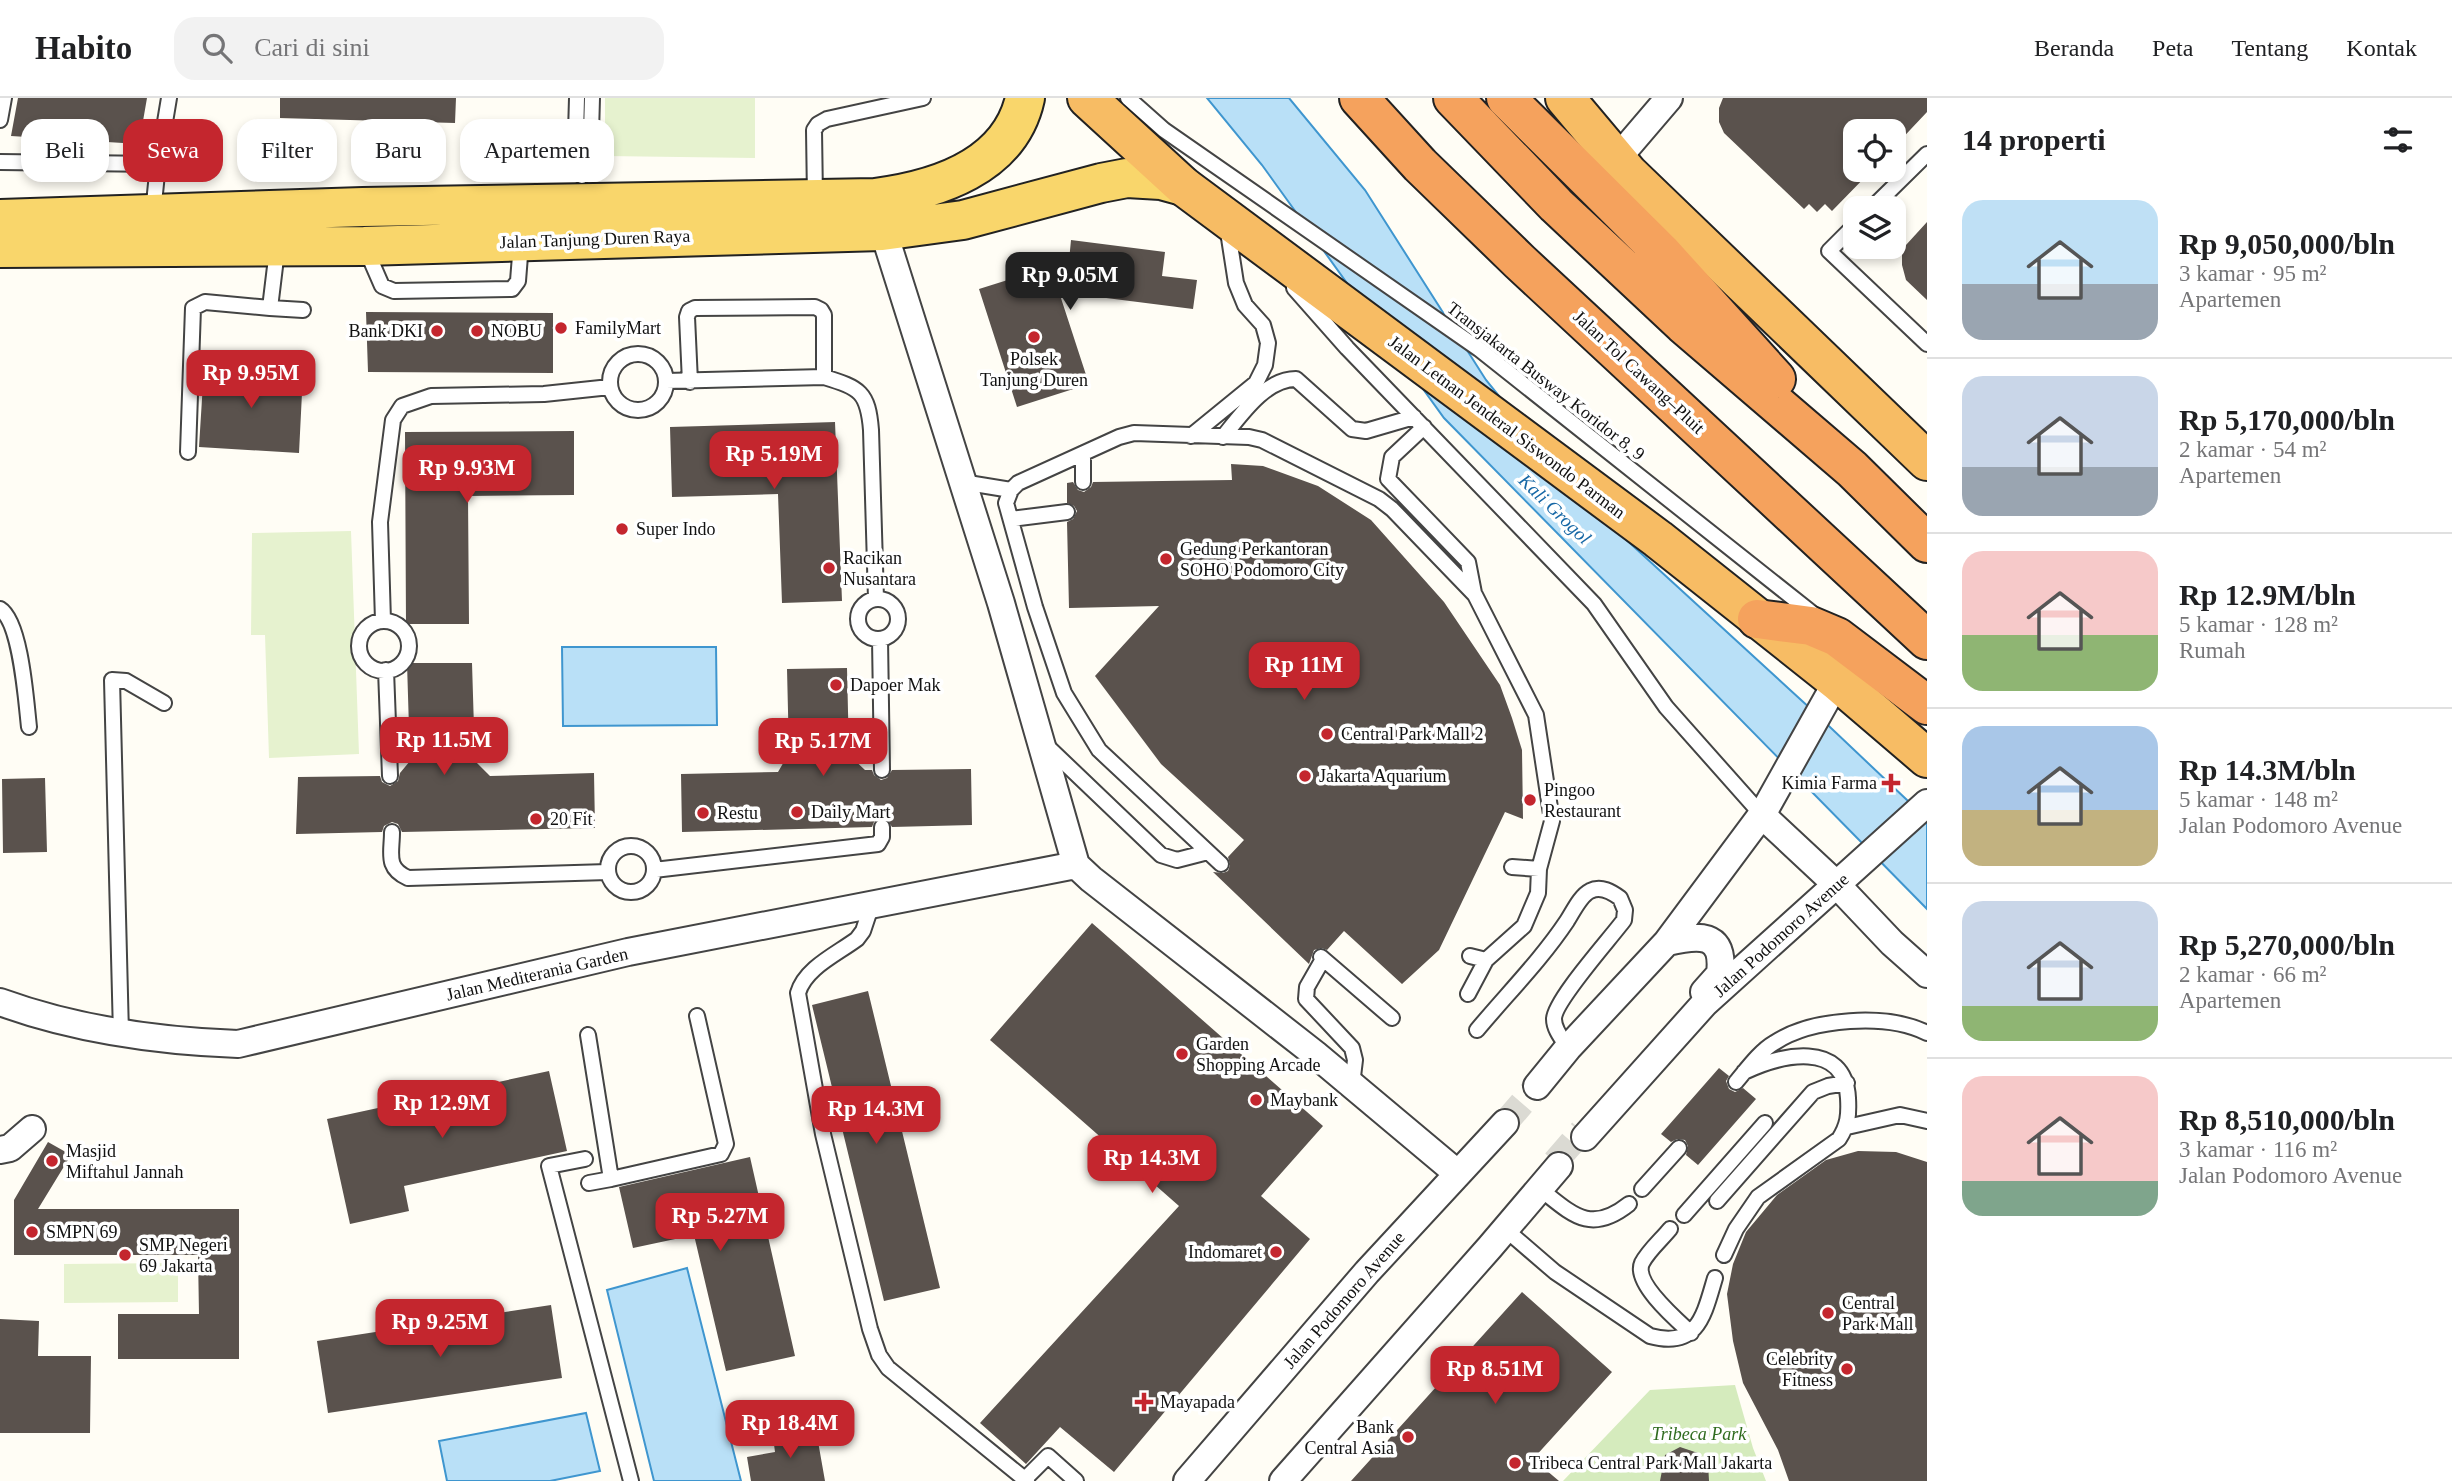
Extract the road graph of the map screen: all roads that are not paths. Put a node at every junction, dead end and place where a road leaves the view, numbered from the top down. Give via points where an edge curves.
1 (4, 98) edge
2 (169, 98) edge
3 (578, 98) edge
4 (592, 98) edge
5 (923, 98) edge
6 (1025, 98) edge
7 (1087, 98) edge
8 (1128, 98) edge
9 (1359, 98) edge
10 (1452, 98) edge
11 (1507, 98) edge
12 (1566, 98) edge
13 (1670, 98) edge
14 (166, 119) edge
15 (0, 120) edge
16 (1927, 154) edge
17 (1616, 160) junction
18 (0, 162) edge
19 (123, 164) edge
20 (156, 182) edge
21 (582, 189) junction
22 (1178, 192) junction
23 (1884, 196) edge
24 (815, 199) junction
25 (879, 214) junction
26 (152, 215) junction
27 (1226, 216) junction
28 (0, 219) edge
29 (364, 229) junction
30 (1843, 237) edge
31 (278, 247) junction
32 (0, 248) edge
33 (1259, 261) dead end
34 (1281, 277) dead end
35 (270, 309) junction
36 (303, 310) dead end
37 (1927, 344) edge
38 (824, 377) junction
39 (666, 381) junction
40 (690, 382) junction
41 (610, 387) junction
42 (1419, 422) junction
43 (1191, 436) junction
44 (1223, 437) junction
45 (188, 452) dead end
46 (1083, 454) junction
47 (1927, 461) edge
48 (1852, 468) junction
49 (962, 482) junction
50 (1083, 482) dead end
51 (1011, 490) junction
52 (1067, 512) dead end
53 (1011, 519) junction
54 (1927, 543) edge
55 (1475, 595) junction
56 (876, 599) junction
57 (0, 609) edge
58 (383, 621) junction
59 (880, 639) junction
60 (1927, 639) edge
61 (386, 670) junction
62 (1841, 683) junction
63 (164, 703) dead end
64 (1927, 705) edge
65 (1927, 712) edge
66 (29, 727) dead end
67 (1037, 730) junction
68 (1927, 758) edge
69 (881, 770) dead end
70 (390, 776) dead end
71 (1924, 806) edge
72 (1762, 814) junction
73 (882, 827) dead end
74 (392, 832) dead end
75 (1208, 852) junction
76 (1076, 864) junction
77 (1221, 864) dead end
78 (1512, 867) dead end
79 (1539, 869) junction
80 (654, 870) junction
81 (608, 872) junction
82 (1838, 885) junction
83 (872, 904) junction
84 (1667, 942) junction
85 (1470, 956) dead end
86 (1486, 960) junction
87 (1927, 974) edge
88 (1468, 994) dead end
89 (0, 1002) edge
90 (696, 1016) dead end
91 (1392, 1018) dead end
92 (1477, 1030) dead end
93 (1927, 1033) edge
94 (121, 1034) junction
95 (588, 1035) dead end
96 (1569, 1048) junction
97 (1847, 1083) junction
98 (1352, 1085) junction
99 (1537, 1086) tunnel mouth
100 (1927, 1121) edge
101 (1504, 1123) tunnel mouth
102 (1765, 1124) dead end
103 (1847, 1127) junction
104 (32, 1129) dead end
105 (1679, 1148) dead end
106 (0, 1150) edge
107 (585, 1159) dead end
108 (1457, 1173) junction
109 (611, 1179) junction
110 (589, 1184) dead end
111 (1539, 1188) junction
112 (1642, 1189) dead end
113 (1717, 1201) dead end
114 (1629, 1204) dead end
115 (1684, 1215) dead end
116 (1670, 1229) dead end
117 (1498, 1238) junction
118 (1724, 1255) dead end
119 (1715, 1278) dead end
120 (1691, 1333) junction
121 (1026, 1480) edge
122 (631, 1481) edge
123 (1076, 1481) edge
124 (1186, 1481) edge
125 (1283, 1481) edge

1 - 15 lane
2 - 14 lane
3 - 21 lane via 575,167
4 - 21 lane via 590,167
5 - 24 lane via 818,124 814,130
6 - 25 main road, Jalan Tanjung Duren Raya via 1004,141 970,170
7 - 22 highway, Jalan Letnan Jenderal Siswondo Parman
8 - 27 lane, Transjakarta Busway Koridor 8, 9 via 1164,130
9 - 60 highway, Jalan Tol Cawang–Pluit via 1520,262
10 - 48 highway via 1556,205 1683,324
11 - 48 highway via 1750,347
12 - 17 highway
13 - 17 street
16 - 23 lane
17 - 47 highway
18 - 19 lane
20 - 26 lane
21 - 24 main road, Jalan Tanjung Duren Raya
21 - 29 main road, Jalan Tanjung Duren Raya
22 - 25 main road, Jalan Tanjung Duren Raya via 1149,178 1113,180 963,220
22 - 27 highway, Jalan Letnan Jenderal Siswondo Parman
24 - 25 main road, Jalan Tanjung Duren Raya
25 - 29 main road, Jalan Tanjung Duren Raya via 521,242
25 - 49 street
26 - 28 main road, Jalan Tanjung Duren Raya
26 - 29 main road, Jalan Tanjung Duren Raya
27 - 33 lane
27 - 43 lane via 1236,283 1245,305 1263,325 1268,342 1265,365 1256,383
27 - 62 lane, Transjakarta Busway Koridor 8, 9 via 1479,349 1809,611
27 - 62 highway, Jalan Letnan Jenderal Siswondo Parman via 1658,539 1757,619 1811,626 1836,637
29 - 31 main road, Jalan Tanjung Duren Raya
30 - 37 lane via 1829,251
31 - 32 main road, Jalan Tanjung Duren Raya
31 - 35 lane
34 - 42 lane
35 - 36 lane
35 - 45 lane via 205,302 193,308
38 - 40 lane
38 - 40 lane via 821,310 695,308 687,317
38 - 56 lane via 845,383 864,397 869,409
39 - 40 lane
39 - 41 lane via 653,406 634,410 618,402
39 - 41 lane via 659,363 633,354 617,362
41 - 58 lane via 544,394 431,396 402,406 393,420 380,522
42 - 44 lane via 1366,432 1352,429 1296,379 1286,379 1245,409
42 - 55 lane via 1392,457 1388,479 1468,562
42 - 72 lane via 1594,604 1667,707
43 - 44 lane
43 - 46 lane via 1134,433
44 - 55 lane via 1262,440 1379,499
46 - 50 lane
46 - 51 lane
48 - 54 highway
49 - 51 lane
49 - 67 street
51 - 53 lane via 1006,503
52 - 53 lane
53 - 75 lane via 1064,692 1099,750
55 - 79 lane via 1536,715 1552,821
56 - 59 lane via 864,605 858,617 867,635
56 - 59 lane via 889,601 899,617 892,634
57 - 66 lane via 7,613 19,646
58 - 61 lane via 399,626 408,640 406,657 394,669
58 - 61 lane via 368,626 359,647 365,662
59 - 69 lane
61 - 70 lane
62 - 64 highway
62 - 65 lane, Transjakarta Busway Koridor 8, 9
62 - 68 highway
62 - 72 street
63 - 94 lane via 126,681 112,680
67 - 75 lane via 1052,753 1161,855 1177,860
67 - 76 street
71 - 82 street, Jalan Podomoro Avenue
72 - 82 street
72 - 84 street
73 - 80 lane via 878,844
74 - 81 lane via 392,867 408,878
75 - 77 lane
76 - 83 street, Jalan Mediterania Garden
76 - 98 street
78 - 79 lane
79 - 86 lane via 1538,893 1524,926
80 - 81 lane via 648,885 635,892 621,890
80 - 81 lane via 650,855 629,846 615,852
82 - 84 street, Jalan Podomoro Avenue via 1705,1003 1584,1134 1720,974 1718,949 1705,936
82 - 87 street
83 - 94 street, Jalan Mediterania Garden via 628,952 239,1044
83 - 121 lane via 857,939 808,976 798,993 823,1134 866,1314 878,1356 888,1368
84 - 96 street
85 - 86 lane
86 - 88 lane
89 - 94 street, Jalan Mediterania Garden via 39,1016
90 - 109 lane via 725,1150
91 - 98 lane via 1322,958 1306,999 1352,1048
92 - 96 lane via 1549,948 1581,900 1601,888 1620,898 1624,920 1559,1000 1556,1028
93 - 97 lane via 1864,1020 1805,1029 1773,1043 1740,1077 1765,1062 1801,1055 1829,1063
95 - 109 lane
96 - 99 street
97 - 103 lane
97 - 113 lane via 1813,1092
98 - 108 street
100 - 103 lane via 1900,1115
101 - 108 street, Jalan Podomoro Avenue
102 - 115 lane
103 - 118 lane via 1839,1139 1758,1197
104 - 106 street via 10,1148
105 - 112 lane
107 - 122 lane via 549,1166
108 - 124 street, Jalan Podomoro Avenue
109 - 110 lane
111 - 114 lane via 1587,1220 1613,1217
111 - 117 street
111 - 117 street via 1557,1164 1507,1214
116 - 120 lane via 1642,1263 1640,1272 1665,1308
117 - 120 lane via 1650,1336 1670,1340
117 - 125 street
119 - 120 lane via 1706,1310
121 - 123 lane via 1048,1455

